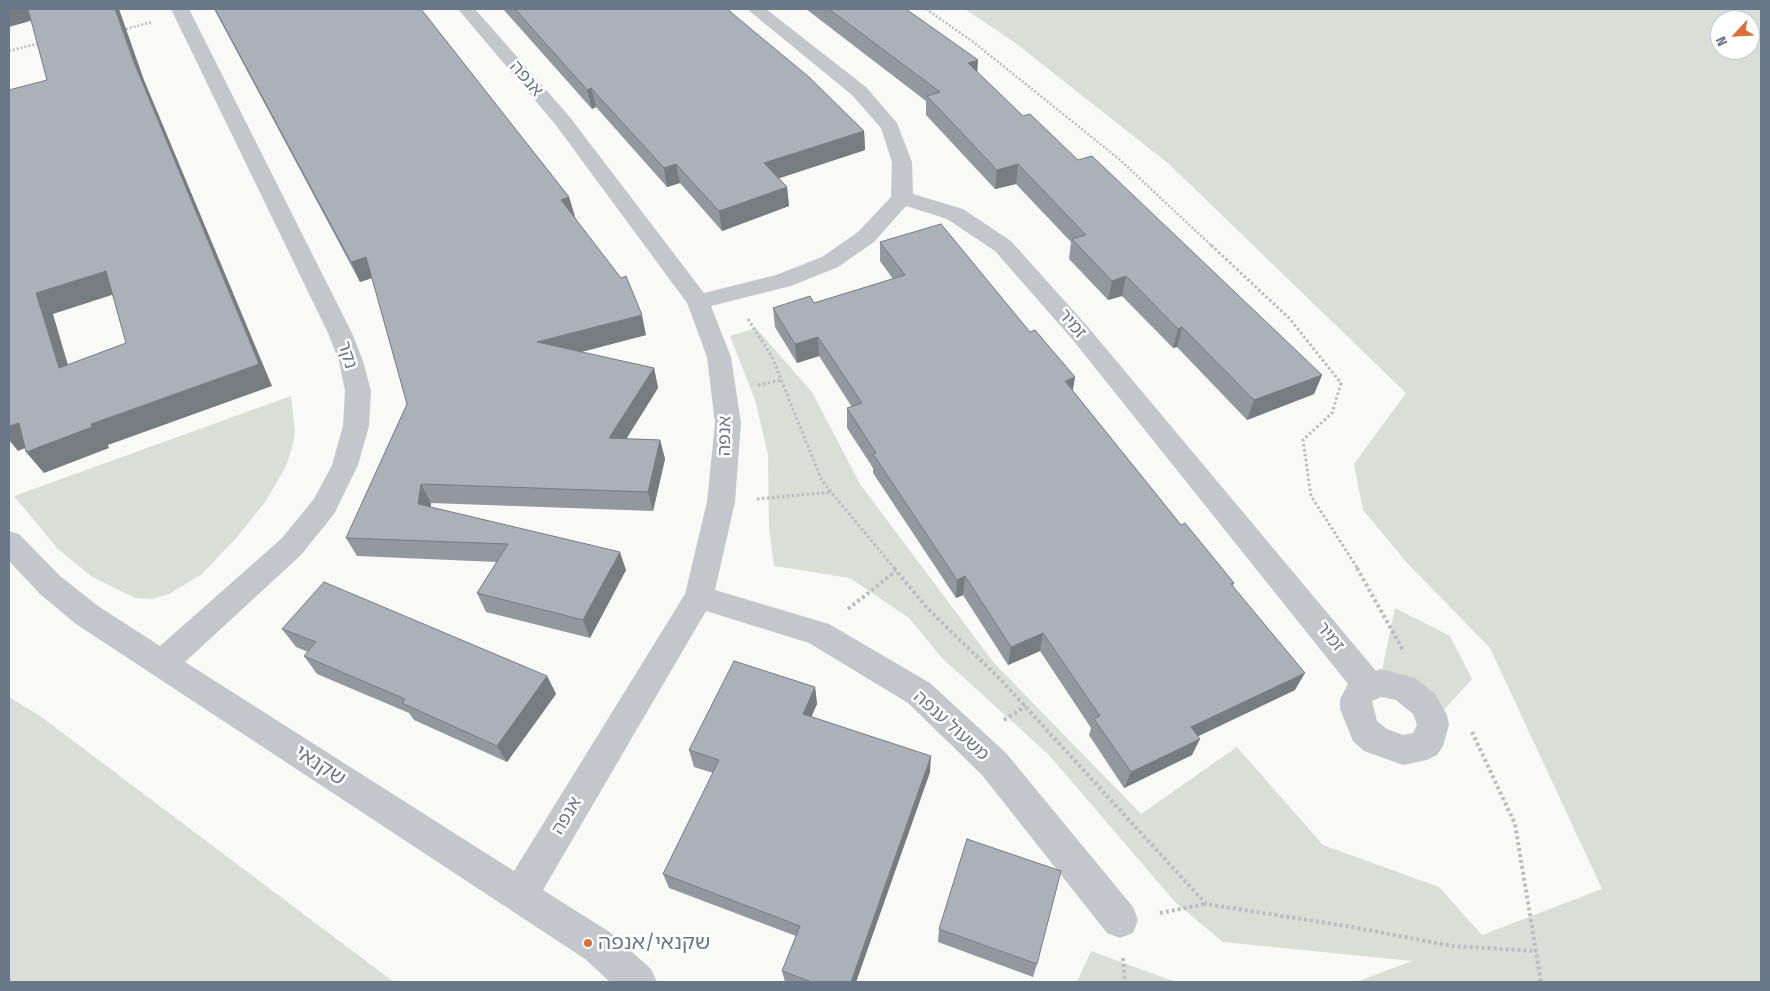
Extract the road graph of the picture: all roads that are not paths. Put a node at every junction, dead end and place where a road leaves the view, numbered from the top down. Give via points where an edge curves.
1 (466, 9) edge
2 (756, 9) edge
3 (181, 11) edge
4 (902, 198) junction
5 (698, 302) junction
6 (9, 542) edge
7 (699, 597) junction
8 (163, 662) junction
9 (1370, 687) dead end
10 (519, 896) junction
11 (1120, 920) road end
12 (638, 982) edge

1 - 5 street, אנפה via 562,120
2 - 4 street via 858,91 890,127 902,162
3 - 8 street, נקר via 340,333 358,391 356,426 345,465 324,506 291,547
4 - 5 street via 866,237 830,262 782,281
4 - 9 street, זמיר via 955,214 1003,246 1080,333
5 - 7 street, אנפה via 719,358 728,423 722,502
6 - 8 street, שקנאי via 50,585 87,615
7 - 10 street, אנפה
7 - 11 street, משעול ענפה via 818,633 919,693 994,764
8 - 10 street, שקנאי
10 - 12 street, שקנאי via 598,946

